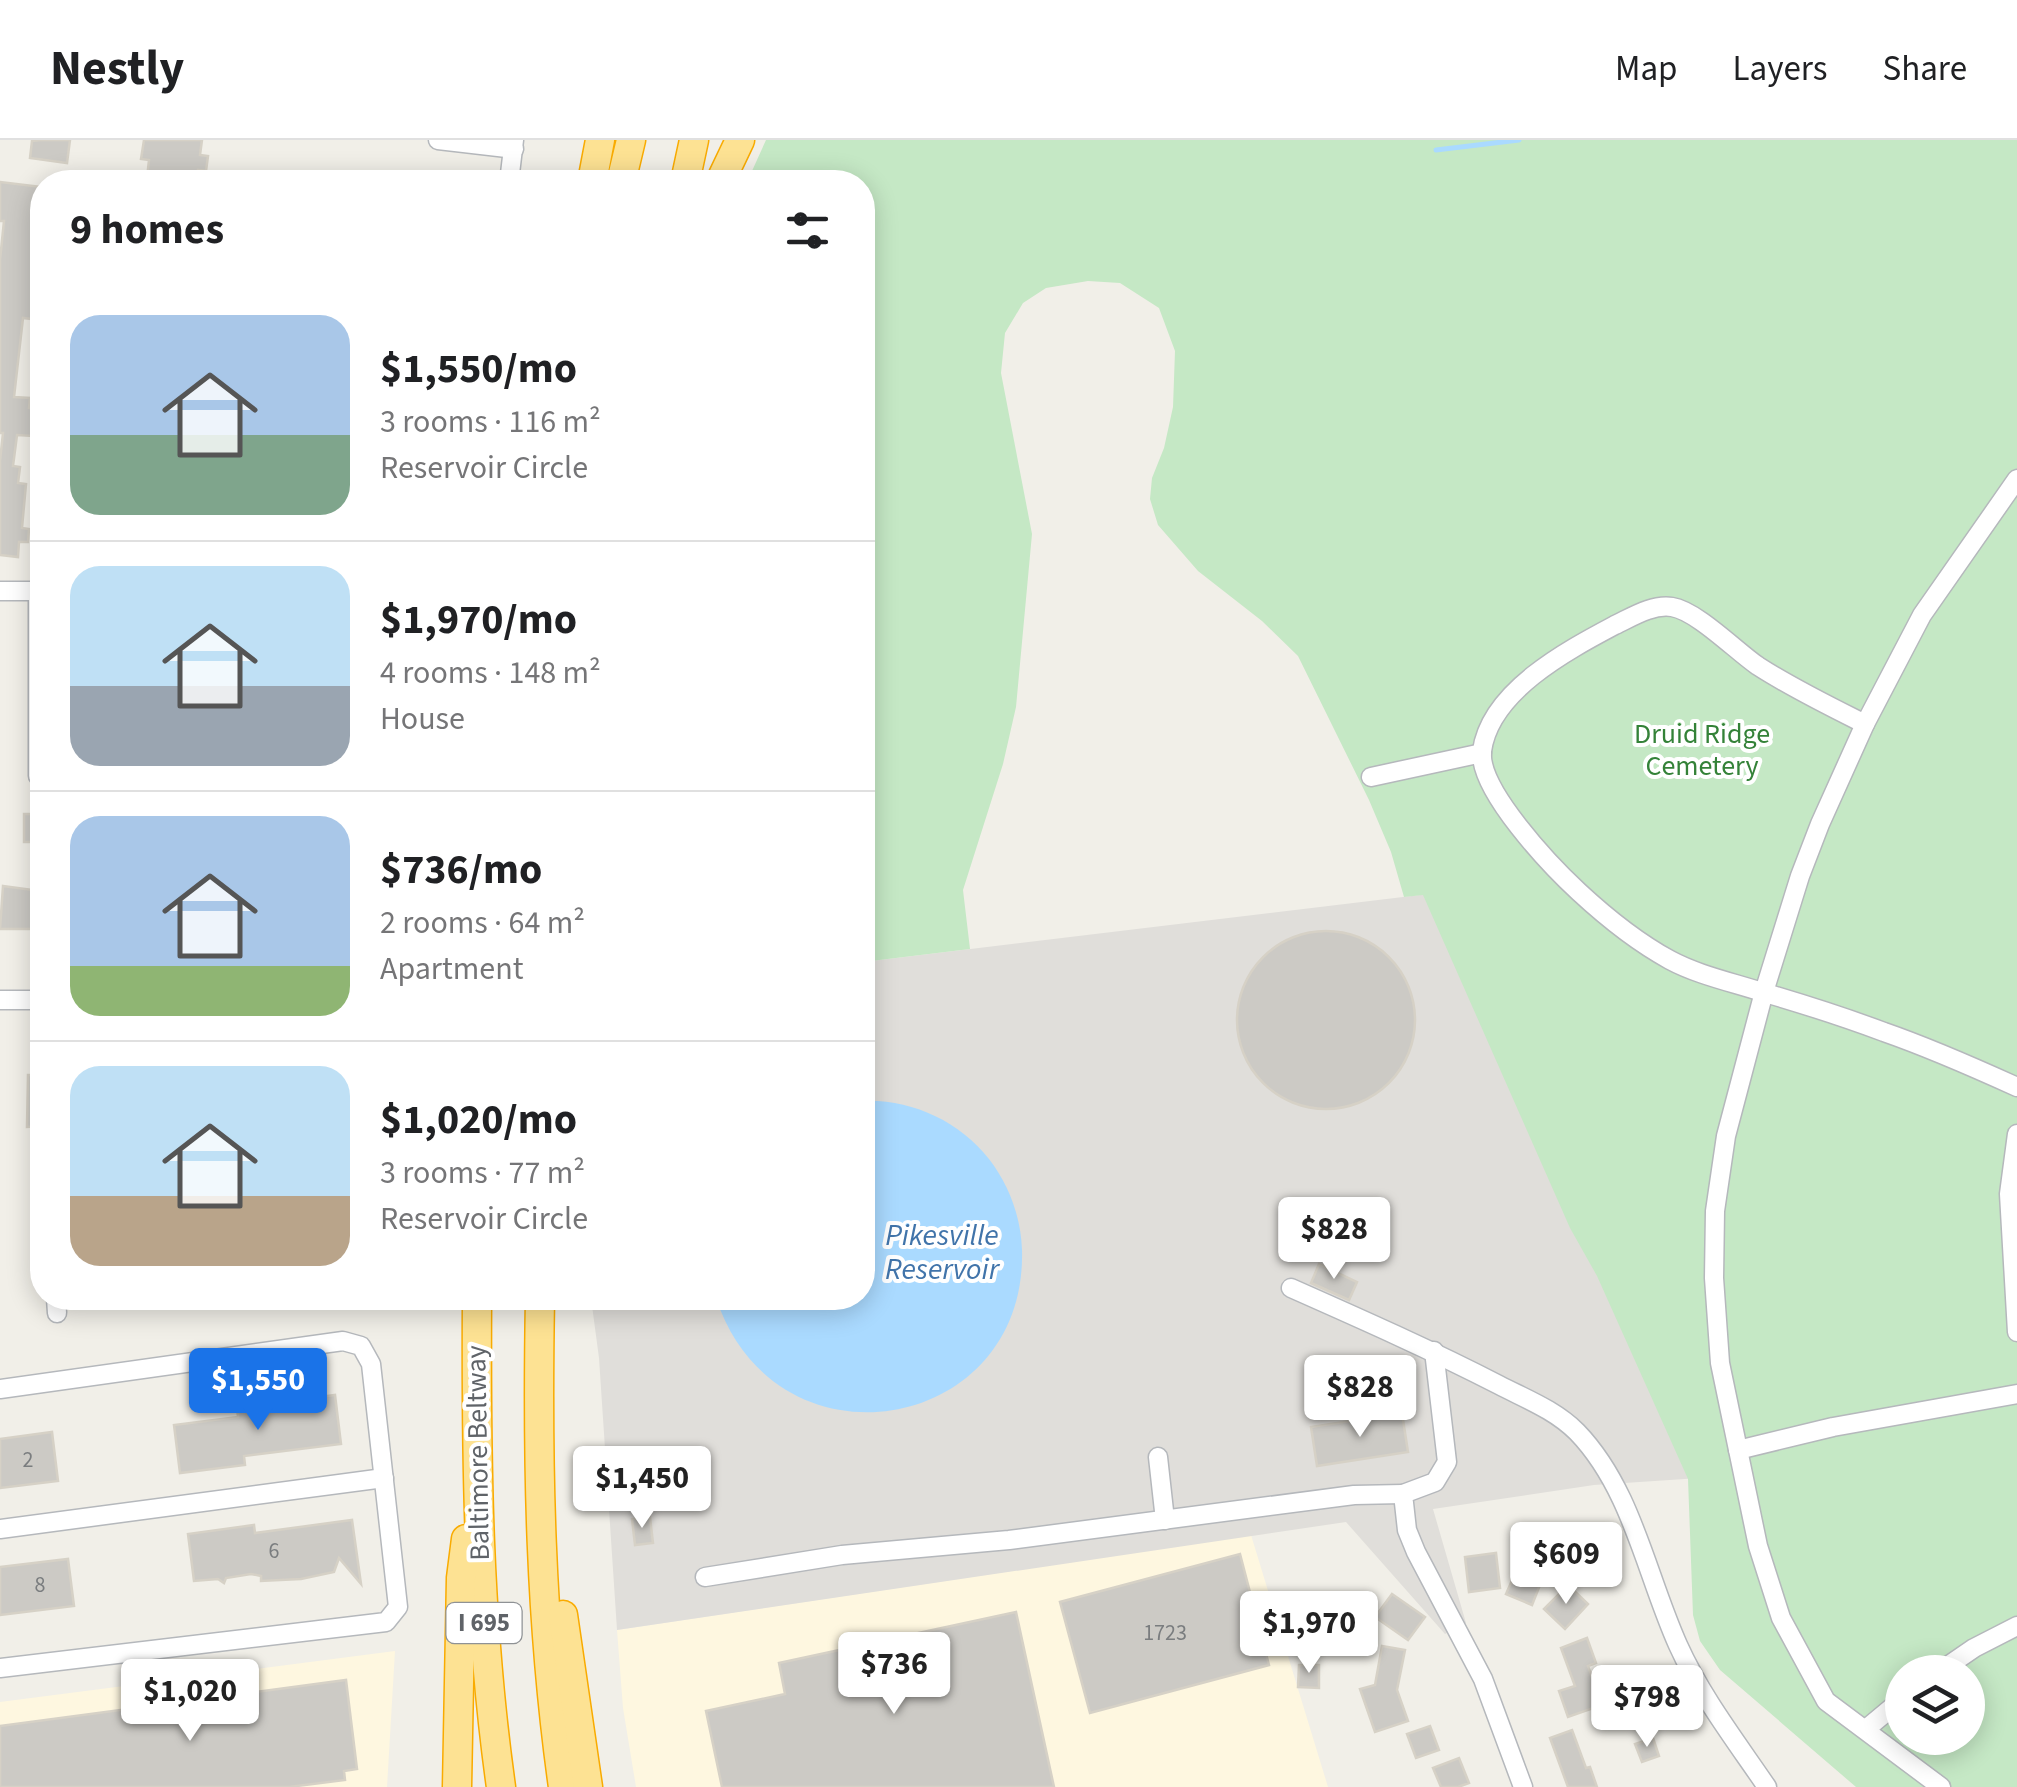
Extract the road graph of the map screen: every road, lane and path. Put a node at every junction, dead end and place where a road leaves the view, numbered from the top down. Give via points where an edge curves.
1 (438, 140) edge
2 (600, 140) edge
3 (630, 140) edge
4 (694, 140) edge
5 (740, 140) edge
6 (465, 142) edge
7 (514, 145) edge
8 (511, 170) edge
9 (594, 170) edge
10 (624, 170) edge
11 (688, 170) edge
12 (726, 170) edge
13 (2017, 478) edge
14 (2011, 499) edge
15 (0, 591) edge
16 (30, 591) edge
17 (1865, 724) junction
18 (1482, 752) junction
19 (1371, 777) dead end
20 (1764, 992) junction
21 (0, 1000) edge
22 (30, 1000) edge
23 (2017, 1087) edge
24 (2017, 1134) edge
25 (2015, 1162) edge
26 (1291, 1288) dead end
27 (477, 1310) edge
28 (540, 1310) edge
29 (2017, 1332) edge
30 (1434, 1351) junction
31 (0, 1389) edge
32 (2017, 1394) edge
33 (1738, 1450) junction
34 (1158, 1457) dead end
35 (476, 1458) junction
36 (537, 1469) junction
37 (384, 1478) junction
38 (1403, 1494) junction
39 (1165, 1520) junction
40 (0, 1530) edge
41 (705, 1577) dead end
42 (2017, 1626) edge
43 (1964, 1655) edge
44 (0, 1668) edge
45 (1885, 1713) edge
46 (1866, 1728) junction
47 (457, 1787) edge
48 (501, 1787) edge
49 (563, 1787) edge
50 (588, 1787) edge
51 (1522, 1787) edge
52 (1766, 1787) edge
53 (1940, 1787) edge

1 - 6 street
2 - 9 highway
3 - 10 highway
4 - 11 highway
5 - 12 highway
6 - 7 street
7 - 8 street
13 - 14 street
14 - 17 street via 1922,614
15 - 16 street
17 - 18 street via 1758,666 1686,612 1666,606 1637,614 1535,674 1506,702
17 - 20 street via 1800,876
18 - 19 street
18 - 20 street via 1513,820 1586,899 1671,960
20 - 23 street via 1886,1032
20 - 33 street via 1726,1136 1716,1211 1720,1363
21 - 22 street
24 - 25 street
25 - 29 street via 2009,1194
26 - 30 street
27 - 35 highway, Baltimore Beltway / I 695
28 - 36 highway, I 695
30 - 38 street via 1447,1462 1435,1482
30 - 52 street via 1558,1416 1594,1452 1624,1504 1688,1667
31 - 37 street via 352,1342 371,1364
32 - 33 street
33 - 46 street via 1781,1618 1826,1701
34 - 39 street
35 - 47 highway via 461,1578
35 - 48 highway, Baltimore Beltway / I 695
36 - 49 highway, I 695
36 - 50 highway
37 - 40 street
37 - 44 street via 398,1607 386,1622
38 - 39 street
38 - 51 street via 1407,1530 1483,1679
39 - 41 street
42 - 43 street
45 - 46 street
46 - 53 street

